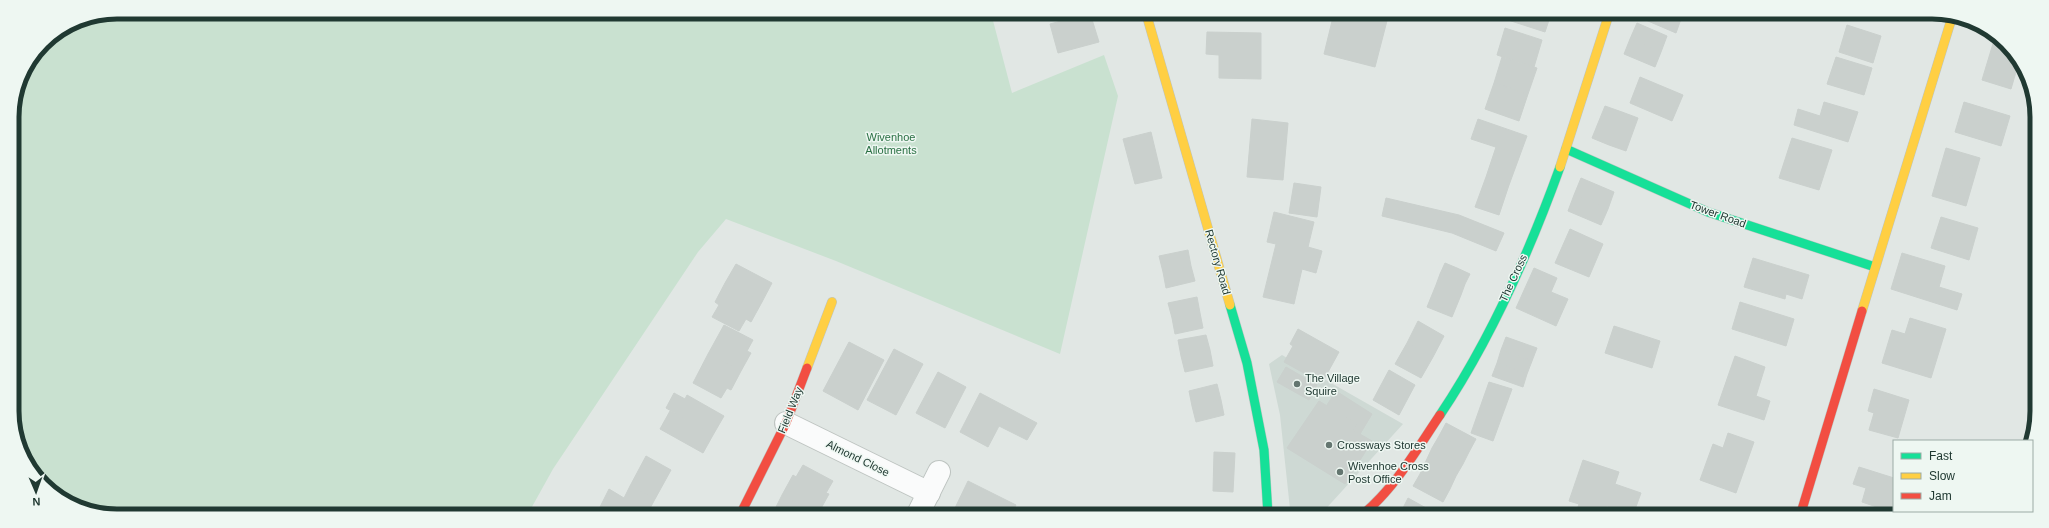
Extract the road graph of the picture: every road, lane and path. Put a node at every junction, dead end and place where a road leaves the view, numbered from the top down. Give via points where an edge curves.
1 (1148, 19) edge
2 (1607, 19) edge
3 (1952, 21) edge
4 (1566, 150) junction
5 (1875, 267) junction
6 (832, 302) dead end
7 (786, 422) junction
8 (939, 472) dead end
9 (929, 493) junction
10 (743, 509) edge
11 (921, 509) edge
12 (1268, 509) edge
13 (1367, 509) edge
14 (1802, 509) edge

1 - 12 street, Rectory Road via 1247,363 1264,450
2 - 4 street, The Cross
3 - 5 street
4 - 5 street, Tower Road via 1708,212
4 - 13 street, The Cross via 1540,220 1463,379 1434,426 1395,478
5 - 14 street
6 - 7 street, Field Way
7 - 9 street, Almond Close
7 - 10 street, Field Way
8 - 9 street
9 - 11 street

